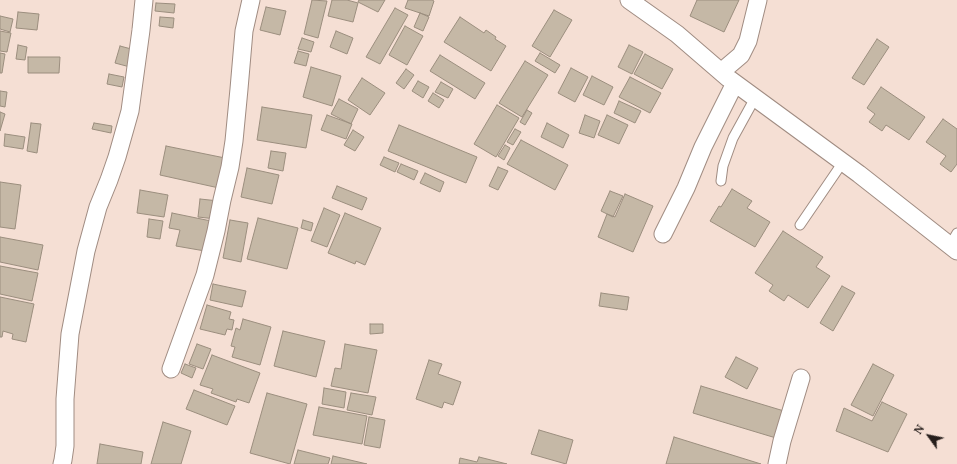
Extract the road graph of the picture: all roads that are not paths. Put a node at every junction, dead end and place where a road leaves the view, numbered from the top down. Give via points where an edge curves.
1 (144, 0) edge
2 (251, 0) edge
3 (629, 0) edge
4 (758, 0) edge
5 (721, 72) junction
6 (735, 83) junction
7 (755, 98) junction
8 (843, 162) junction
9 (721, 181) dead end
10 (800, 225) dead end
11 (663, 234) dead end
12 (955, 243) edge
13 (171, 369) dead end
14 (802, 378) dead end
15 (62, 464) edge
16 (777, 464) edge

1 - 15 street via 130,111 86,251 70,334
2 - 13 street via 244,31 230,167 205,275
3 - 5 street via 677,34
4 - 5 street via 748,41 741,55
5 - 6 street
6 - 7 street
6 - 11 street
7 - 8 street
7 - 9 lane via 733,138
8 - 10 lane
8 - 12 street
14 - 16 street

